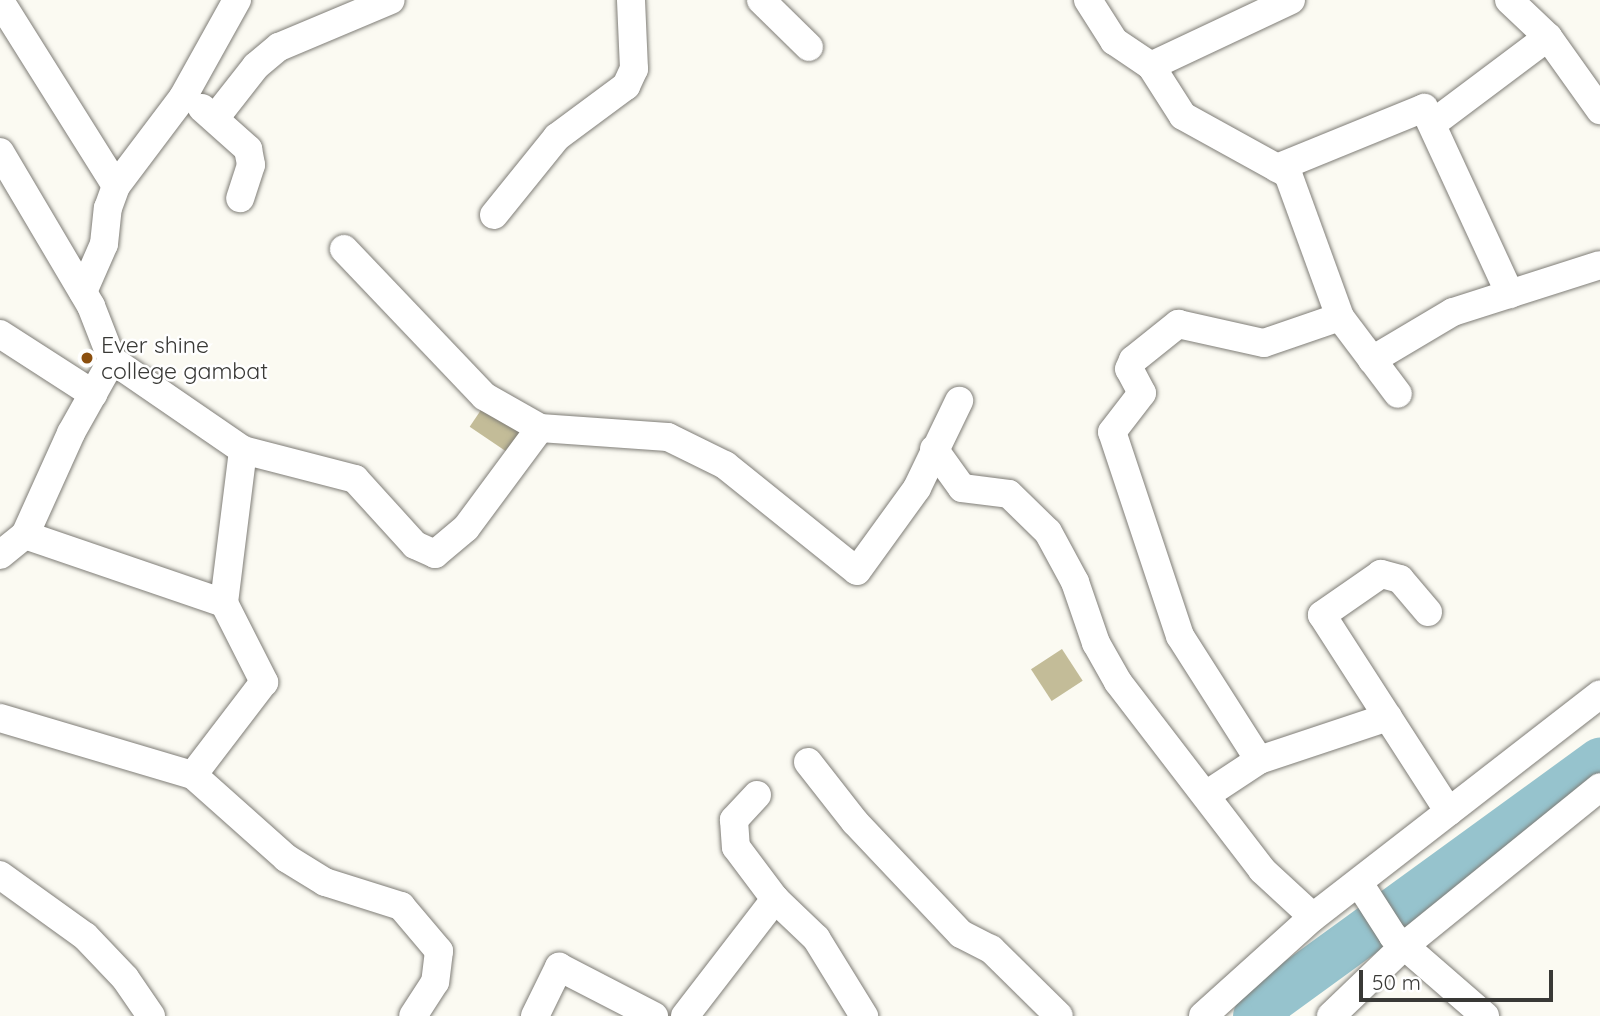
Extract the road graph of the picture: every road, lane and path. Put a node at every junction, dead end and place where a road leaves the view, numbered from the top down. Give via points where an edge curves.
1 (237, 0) edge
2 (391, 0) edge
3 (631, 0) edge
4 (761, 0) edge
5 (1088, 0) edge
6 (1291, 0) edge
7 (1509, 0) edge
8 (0, 1) edge
9 (1548, 37) junction
10 (809, 47) dead end
11 (1151, 66) junction
12 (183, 97) junction
13 (1600, 110) edge
14 (216, 117) junction
15 (1432, 124) junction
16 (0, 152) edge
17 (1277, 168) junction
18 (116, 186) junction
19 (240, 198) dead end
20 (494, 215) dead end
21 (344, 248) dead end
22 (1600, 265) edge
23 (83, 292) junction
24 (1510, 294) junction
25 (1340, 317) junction
26 (0, 334) edge
27 (112, 360) junction
28 (1372, 360) junction
29 (93, 394) junction
30 (1398, 394) dead end
31 (959, 401) dead end
32 (540, 428) junction
33 (934, 449) junction
34 (243, 450) junction
35 (25, 535) junction
36 (0, 555) edge
37 (224, 603) junction
38 (1428, 612) dead end
39 (1600, 694) edge
40 (1388, 717) junction
41 (0, 718) edge
42 (1259, 760) junction
43 (808, 762) dead end
44 (193, 775) junction
45 (1600, 787) edge
46 (757, 795) dead end
47 (1206, 795) junction
48 (1450, 812) junction
49 (0, 875) edge
50 (1360, 883) junction
51 (775, 900) junction
52 (1313, 917) junction
53 (1399, 941) junction
54 (151, 1016) edge
55 (413, 1016) edge
56 (535, 1016) edge
57 (654, 1016) edge
58 (685, 1016) edge
59 (864, 1016) edge
60 (1059, 1016) edge
61 (1203, 1016) edge
62 (1331, 1016) edge
63 (1485, 1016) edge

1 - 12 street
2 - 14 street via 279,47 256,66
3 - 20 street via 634,69 626,86 557,137
4 - 10 street
5 - 11 street via 1114,41
6 - 11 street
7 - 9 street
8 - 18 street
9 - 13 street
9 - 15 street
11 - 17 street via 1183,116
12 - 14 street
12 - 18 street
14 - 19 street via 248,149 251,165
15 - 17 street via 1424,108
15 - 24 street
16 - 23 street
17 - 25 street via 1288,174
18 - 23 street via 101,254
21 - 32 street via 484,396
22 - 24 street
23 - 27 street
24 - 28 street via 1453,312
25 - 28 street
25 - 42 street via 1264,343 1178,324 1133,360 1129,369 1142,393 1112,432 1180,636
26 - 29 street
27 - 29 street
27 - 34 street
28 - 30 street
29 - 35 street
31 - 33 street
32 - 33 street via 668,437 725,465 857,571 917,488
32 - 34 street via 466,528 435,554 415,545 355,480
33 - 47 street via 962,488 1009,494 1048,532 1118,682
34 - 37 street
35 - 36 street
35 - 37 street
37 - 44 street via 264,682
38 - 40 street via 1400,579 1381,573 1322,615
39 - 48 street
40 - 42 street
40 - 48 street
41 - 44 street
42 - 47 street
43 - 60 street via 855,822 961,934 991,949
44 - 55 street via 286,858 325,882 401,906 439,951 435,982
45 - 53 street
46 - 51 street via 734,820 734,838 743,861
47 - 52 street via 1262,870
48 - 50 street
49 - 54 street via 85,936 125,978
50 - 52 street
50 - 53 street
51 - 58 street
51 - 59 street via 816,938
52 - 61 street
53 - 62 street
53 - 63 street
56 - 57 street via 559,967

